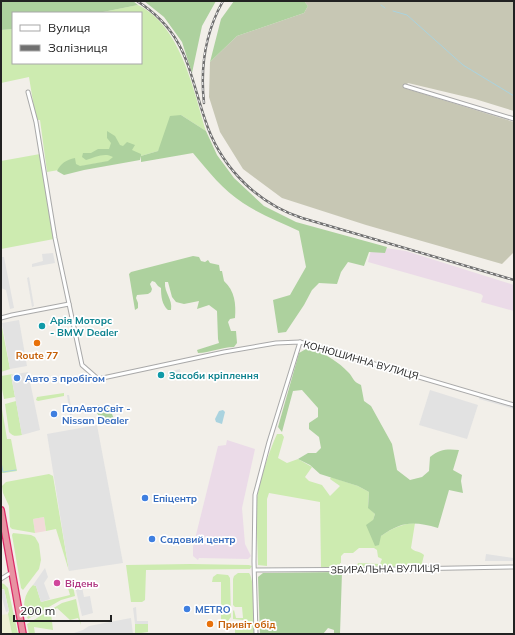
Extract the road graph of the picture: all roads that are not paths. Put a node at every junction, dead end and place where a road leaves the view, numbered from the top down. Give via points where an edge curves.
1 (405, 86) dead end
2 (28, 92) dead end
3 (514, 119) edge
4 (69, 304) junction
5 (1, 318) edge
6 (300, 342) junction
7 (514, 405) edge
8 (1, 510) edge
9 (514, 567) edge
10 (255, 570) junction
11 (12, 572) junction
12 (1, 579) edge
13 (23, 634) edge
14 (256, 634) edge

1 - 3 street
2 - 4 street via 36,122 55,238
4 - 5 street
4 - 6 street, КОНЮШИННА ВУЛИЦЯ via 82,365 98,379 224,352 276,343
6 - 7 street, КОНЮШИННА ВУЛИЦЯ
6 - 10 street via 255,495
8 - 11 highway
9 - 10 street, ЗБИРАЛЬНА ВУЛИЦЯ
10 - 14 street
11 - 12 street
11 - 13 highway

